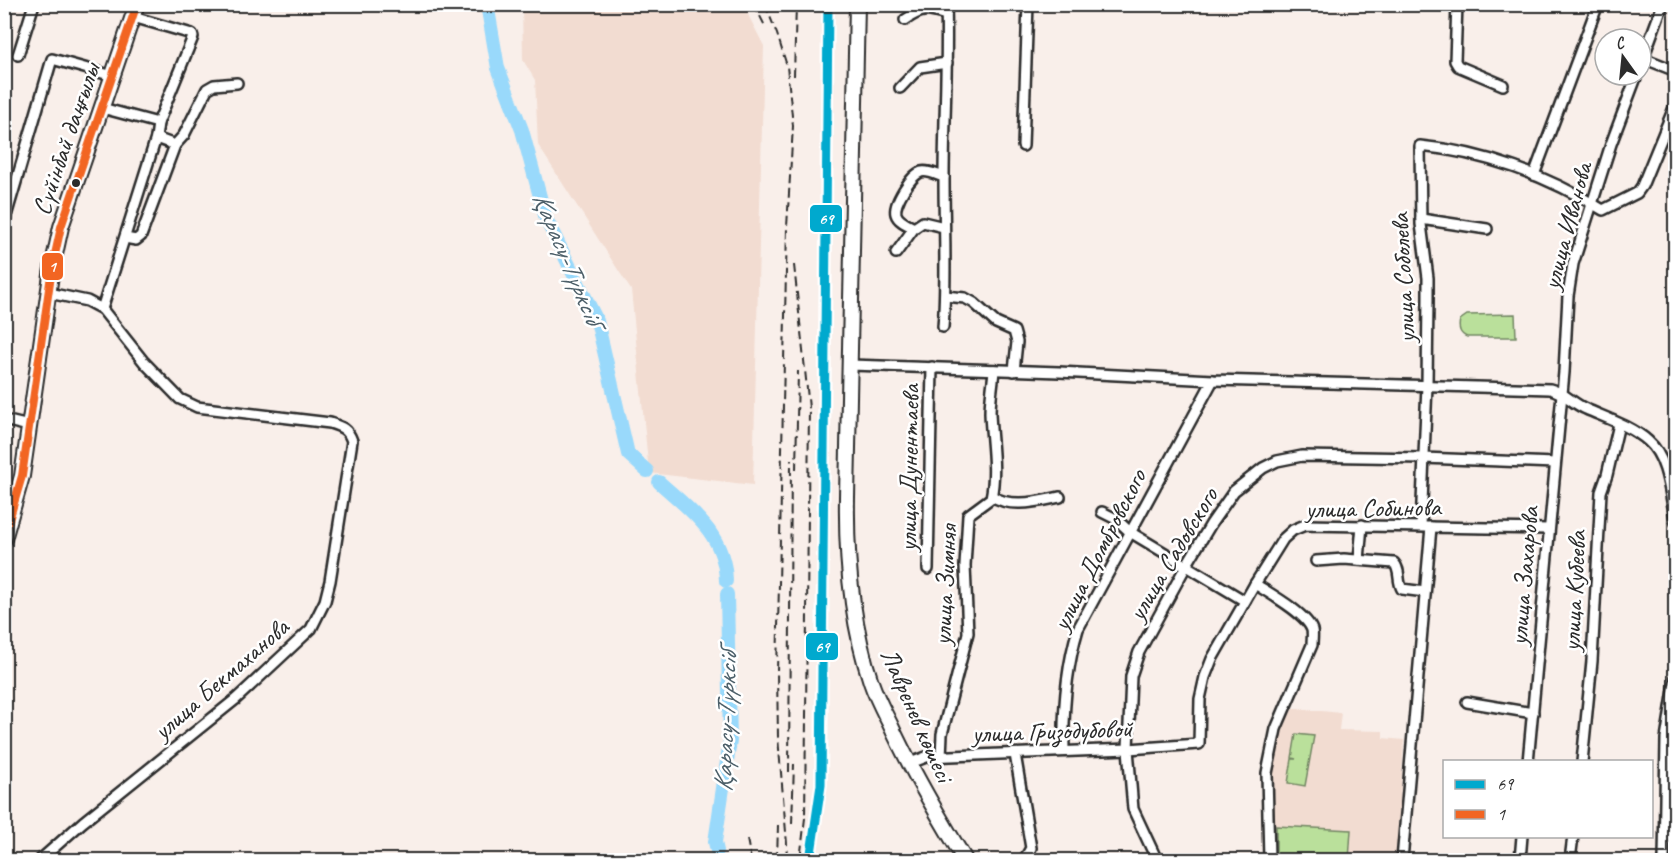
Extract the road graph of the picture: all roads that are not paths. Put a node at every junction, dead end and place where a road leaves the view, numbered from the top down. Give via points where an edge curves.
1 (34, 4) edge
2 (857, 4) edge
3 (946, 4) edge
4 (1028, 4) edge
5 (1457, 4) edge
6 (1598, 4) edge
7 (1663, 4) edge
8 (135, 11) edge
9 (946, 15) junction
10 (905, 20) dead end
11 (1653, 31) edge
12 (18, 55) dead end
13 (947, 63) junction
14 (1653, 64) edge
15 (1676, 71) edge
16 (112, 76) junction
17 (237, 83) dead end
18 (1503, 85) dead end
19 (1633, 87) edge
20 (900, 88) dead end
21 (1676, 103) edge
22 (102, 108) junction
23 (158, 123) junction
24 (156, 138) junction
25 (175, 145) junction
26 (1023, 146) dead end
27 (1534, 175) junction
28 (944, 177) junction
29 (9, 190) edge
30 (1591, 202) junction
31 (1421, 219) junction
32 (4, 223) edge
33 (944, 227) junction
34 (914, 228) junction
35 (1487, 229) dead end
36 (125, 238) junction
37 (896, 253) dead end
38 (48, 293) junction
39 (945, 296) junction
40 (102, 309) junction
41 (943, 327) dead end
42 (850, 365) junction
43 (932, 368) junction
44 (994, 370) junction
45 (1014, 371) junction
46 (1214, 380) junction
47 (1427, 385) junction
48 (1562, 394) junction
49 (4, 420) edge
50 (1619, 424) junction
51 (29, 426) junction
52 (1423, 458) junction
53 (1555, 463) junction
54 (992, 496) junction
55 (1060, 497) dead end
56 (1102, 512) dead end
57 (1676, 523) edge
58 (1362, 525) junction
59 (1426, 527) junction
60 (1549, 529) junction
61 (1130, 532) junction
62 (4, 539) edge
63 (1359, 560) junction
64 (1316, 561) dead end
65 (1186, 566) junction
66 (928, 569) dead end
67 (1255, 584) junction
68 (1425, 592) junction
69 (1245, 601) junction
70 (1676, 677) edge
71 (1467, 702) dead end
72 (1533, 713) junction
73 (1199, 744) joint
74 (1128, 749) junction
75 (1064, 751) junction
76 (1016, 754) junction
77 (941, 757) junction
78 (1528, 760) edge
79 (1582, 760) edge
80 (908, 764) junction
81 (1522, 838) edge
82 (1573, 838) edge
83 (1154, 854) dead end
84 (40, 861) edge
85 (965, 861) edge
86 (1024, 861) edge
87 (1269, 861) edge
88 (1402, 861) edge
89 (1520, 861) edge
90 (1570, 861) edge
91 (1664, 861) edge

1 - 12 street
2 - 42 main road, Лавренев көшесі
3 - 9 street
4 - 26 street
5 - 18 street via 1455,61 1458,66
6 - 27 street
7 - 11 street
8 - 16 main road, Сүйінбай даңғылы
8 - 23 street via 192,34
9 - 10 street via 925,10
9 - 13 street
13 - 20 street via 920,67
13 - 28 street
14 - 15 street
16 - 22 main road, Сүйінбай даңғылы
16 - 29 street via 52,59
17 - 25 street via 207,89
19 - 30 street, улица Иванова
21 - 30 street via 1637,193 1603,210
22 - 23 street
22 - 38 main road, Сүйінбай даңғылы via 61,228
23 - 24 street
24 - 25 street
24 - 36 street
25 - 36 street via 141,236 136,240
27 - 30 street, улица Соболева
27 - 31 street, улица Соболева via 1473,154 1420,146
28 - 33 street
28 - 34 street via 924,171 909,181 896,215
29 - 32 street
30 - 48 street, улица Иванова via 1572,264
31 - 35 street
31 - 47 street, улица Соболева via 1428,278
33 - 34 street via 923,222
33 - 39 street
34 - 37 street
36 - 40 street
38 - 40 street via 87,301
38 - 51 main road, Сүйінбай даңғылы
39 - 41 street
39 - 45 street via 965,298 996,323 1014,331
40 - 84 street, улица Бекмаханова via 180,399 196,407 330,423 342,426 352,441 330,580 311,629 236,699
42 - 43 street
42 - 80 main road, Лавренев көшесі via 846,544 849,583 871,684
43 - 44 street
43 - 66 street, улица Дунентаева
44 - 45 street
44 - 54 street
45 - 46 street
46 - 47 street
46 - 61 street, улица Домбровского
47 - 48 street via 1520,387
47 - 52 street, улица Соболева
48 - 50 street via 1580,407
48 - 53 street, улица Захарова
49 - 51 street
50 - 57 street via 1649,441 1658,454
50 - 79 street, улица Кубеева via 1601,492
51 - 62 main road, Сүйінбай даңғылы via 22,476
52 - 53 street, улица Садовского
52 - 59 street, улица Соболева
52 - 65 street, улица Садовского via 1302,456 1277,461 1234,491
53 - 60 street, улица Захарова
54 - 55 street via 1000,501 1033,503
54 - 77 street, улица Зимняя via 968,514 968,633 942,734
56 - 61 street
58 - 59 street, улица Собинова
58 - 63 street
58 - 67 street, улица Собинова via 1305,525 1293,530
59 - 60 street, улица Собинова
59 - 68 street, улица Соболева
60 - 72 street, улица Захарова
61 - 65 street
61 - 75 street, улица Домбровского via 1078,629 1064,710
63 - 64 street
63 - 68 street via 1394,563 1402,589
65 - 69 street
65 - 74 street, улица Садовского via 1139,652 1131,676
67 - 69 street, улица Собинова
67 - 87 street via 1292,608 1312,630 1312,645 1276,729 1267,773
68 - 88 street, улица Соболева
69 - 73 street, улица Собинова via 1204,677
70 - 91 street via 1666,739
71 - 72 street
72 - 78 street, улица Захарова
73 - 74 street, улица Гризодубовой
74 - 75 street, улица Гризодубовой
74 - 83 street, улица Садовского via 1133,809
75 - 76 street, улица Гризодубовой
76 - 77 street, улица Гризодубовой
76 - 86 street via 1031,848
77 - 80 street, улица Гризодубовой
80 - 85 main road, Лавренев көшесі
81 - 89 street
82 - 90 street

